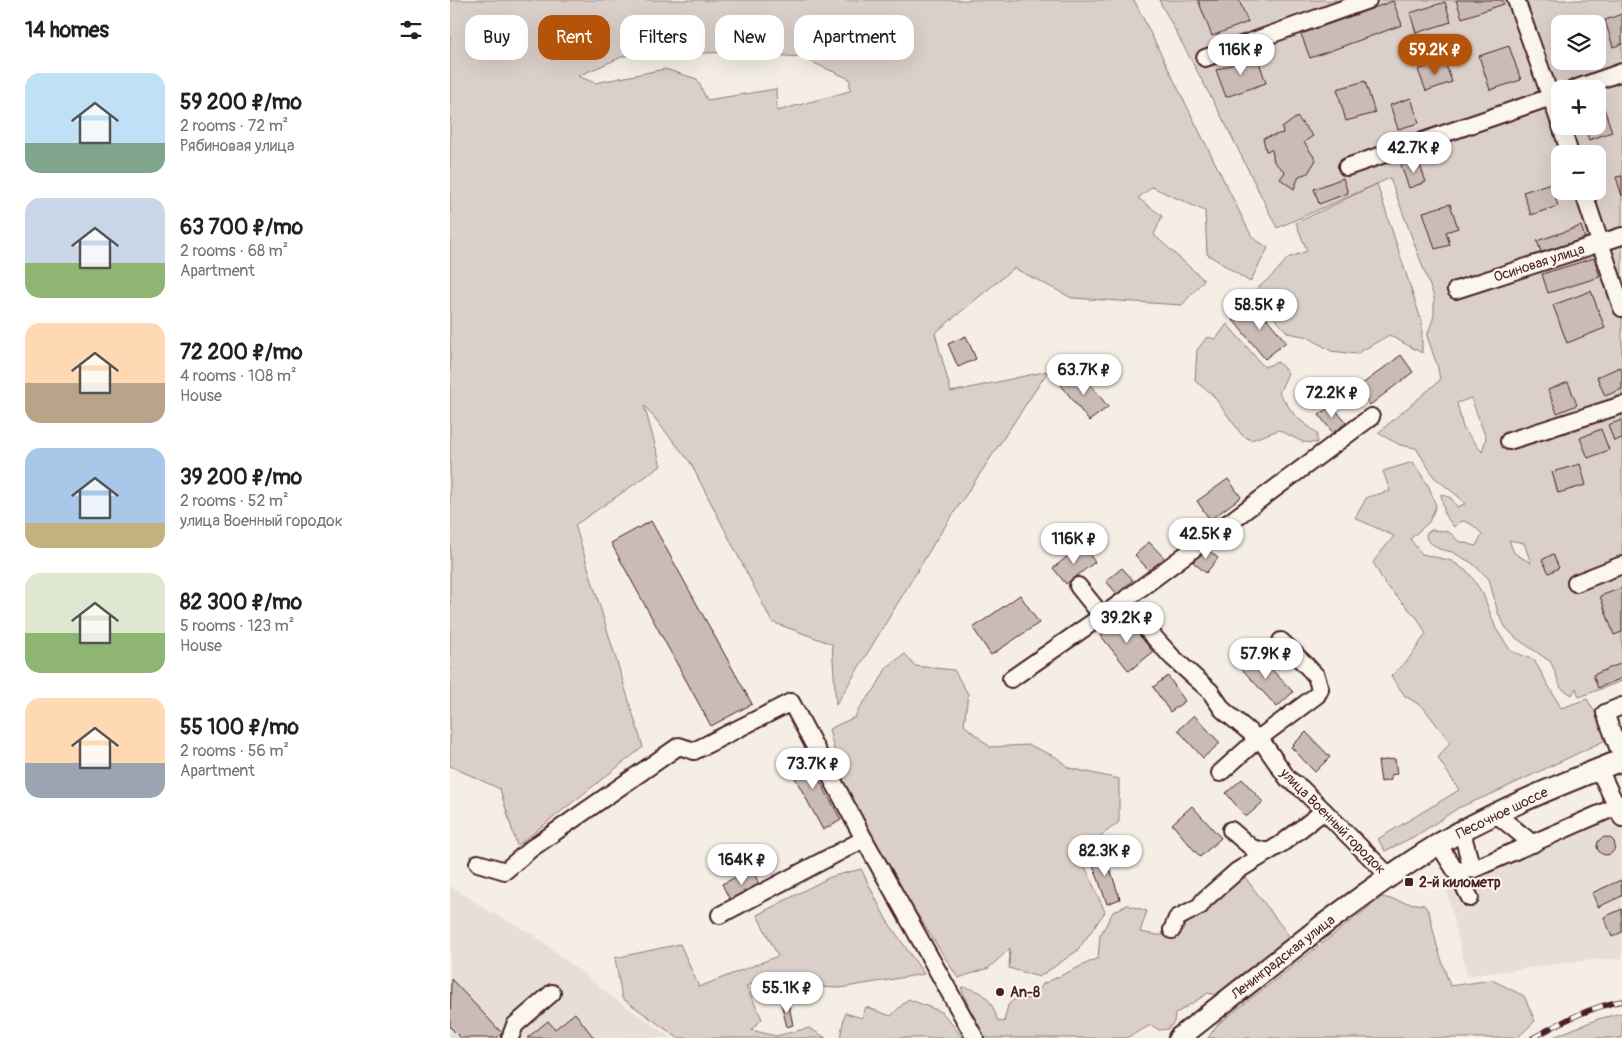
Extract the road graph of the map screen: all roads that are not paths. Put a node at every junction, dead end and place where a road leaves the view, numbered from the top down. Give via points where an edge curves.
1 (1368, 0) edge
2 (1516, 0) edge
3 (1205, 58) dead end
4 (1622, 72) edge
5 (1599, 80) edge
6 (1551, 85) edge
7 (1551, 96) edge
8 (1347, 167) dead end
9 (1586, 200) edge
10 (1622, 236) edge
11 (1601, 243) junction
12 (1456, 290) dead end
13 (1622, 308) edge
14 (1622, 405) edge
15 (1371, 417) dead end
16 (1509, 441) dead end
17 (1622, 565) edge
18 (1576, 583) dead end
19 (1078, 586) dead end
20 (1122, 602) junction
21 (1102, 616) junction
22 (1281, 641) dead end
23 (1011, 679) dead end
24 (1622, 706) edge
25 (1258, 739) junction
26 (1622, 759) edge
27 (1599, 769) junction
28 (1220, 773) dead end
29 (1620, 810) edge
30 (1324, 811) junction
31 (1496, 814) junction
32 (1231, 830) dead end
33 (1462, 832) junction
34 (864, 840) junction
35 (1533, 844) junction
36 (1439, 845) junction
37 (1268, 852) junction
38 (478, 863) dead end
39 (1464, 870) junction
40 (1388, 876) junction
41 (1470, 898) dead end
42 (720, 915) dead end
43 (1172, 930) dead end
44 (552, 993) dead end
45 (510, 1038) edge
46 (975, 1038) edge
47 (1179, 1038) edge

1 - 3 street
2 - 6 street
4 - 5 street
7 - 8 street
9 - 11 street
10 - 11 street, Осиновая улица
11 - 12 street, Осиновая улица
11 - 13 street
14 - 16 street
15 - 20 street
17 - 18 street
19 - 21 street
20 - 21 street
20 - 25 street, улица Военный городок via 1172,657 1210,691 1223,710
21 - 23 street
22 - 25 street via 1316,676 1320,689 1317,695
24 - 26 street via 1605,713
25 - 28 street
25 - 30 street, улица Военный городок via 1288,779
26 - 27 main road, Песочное шоссе
27 - 29 street
27 - 31 main road, Песочное шоссе
29 - 35 street
30 - 37 street
30 - 40 street, улица Военный городок
31 - 33 main road, Песочное шоссе
31 - 35 street
32 - 37 street via 1252,848
33 - 36 main road, Песочное шоссе
33 - 39 street
34 - 38 street via 790,702 694,752 680,746 532,848 505,871
34 - 42 street
34 - 46 street
35 - 39 street
36 - 39 street
36 - 40 main road, Песочное шоссе
37 - 43 street via 1237,871 1200,906 1177,918
39 - 41 street
40 - 47 main road, Ленинградская улица
44 - 45 street via 515,1025

